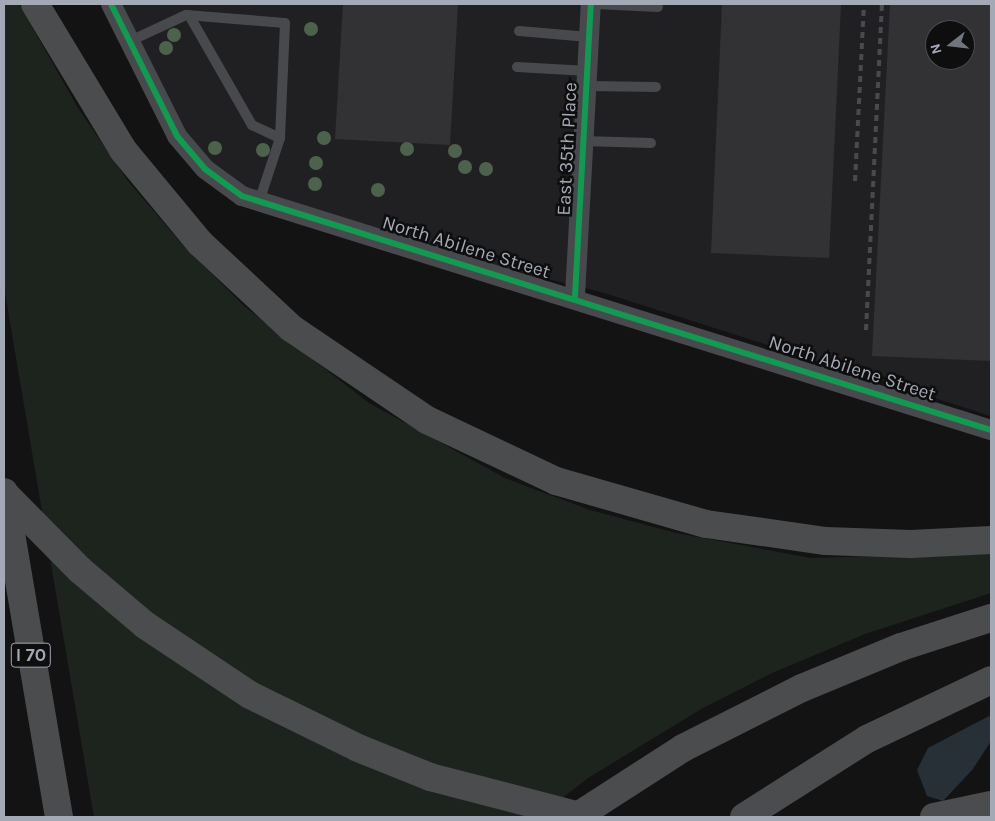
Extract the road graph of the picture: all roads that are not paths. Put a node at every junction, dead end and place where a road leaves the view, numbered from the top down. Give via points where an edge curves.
1 (34, 4) edge
2 (111, 4) edge
3 (593, 4) edge
4 (658, 7) dead end
5 (189, 15) junction
6 (519, 31) dead end
7 (589, 37) junction
8 (130, 41) junction
9 (517, 67) dead end
10 (587, 78) junction
11 (656, 87) dead end
12 (280, 138) junction
13 (583, 141) junction
14 (651, 143) dead end
15 (259, 202) junction
16 (575, 296) junction
17 (991, 430) edge
18 (4, 492) edge
19 (991, 540) edge
20 (4, 557) edge
21 (991, 618) edge
22 (991, 680) edge
23 (991, 805) edge
24 (49, 817) edge
25 (59, 817) edge
26 (576, 817) edge
27 (584, 817) edge
28 (744, 817) edge
29 (934, 817) edge

1 - 19 highway via 118,143 200,242 322,352 452,434 592,494 720,527 855,543
2 - 8 street, North Abilene Street
3 - 4 lane
3 - 7 street, East 35th Place
5 - 8 lane via 166,21
5 - 12 lane via 252,125
5 - 12 lane via 284,23
6 - 7 lane
7 - 10 street, East 35th Place
8 - 15 street, North Abilene Street via 177,136 194,159 227,187
9 - 10 lane
10 - 11 lane
10 - 13 street, East 35th Place
12 - 15 lane
13 - 14 lane
13 - 16 street, East 35th Place
15 - 16 street, North Abilene Street
16 - 17 street, North Abilene Street
18 - 25 highway, I 70
18 - 27 highway, bridge via 66,557 138,620 250,695 358,748 430,777
20 - 24 highway
21 - 26 highway via 901,647 802,688 667,758
22 - 28 highway via 867,739
23 - 29 highway

